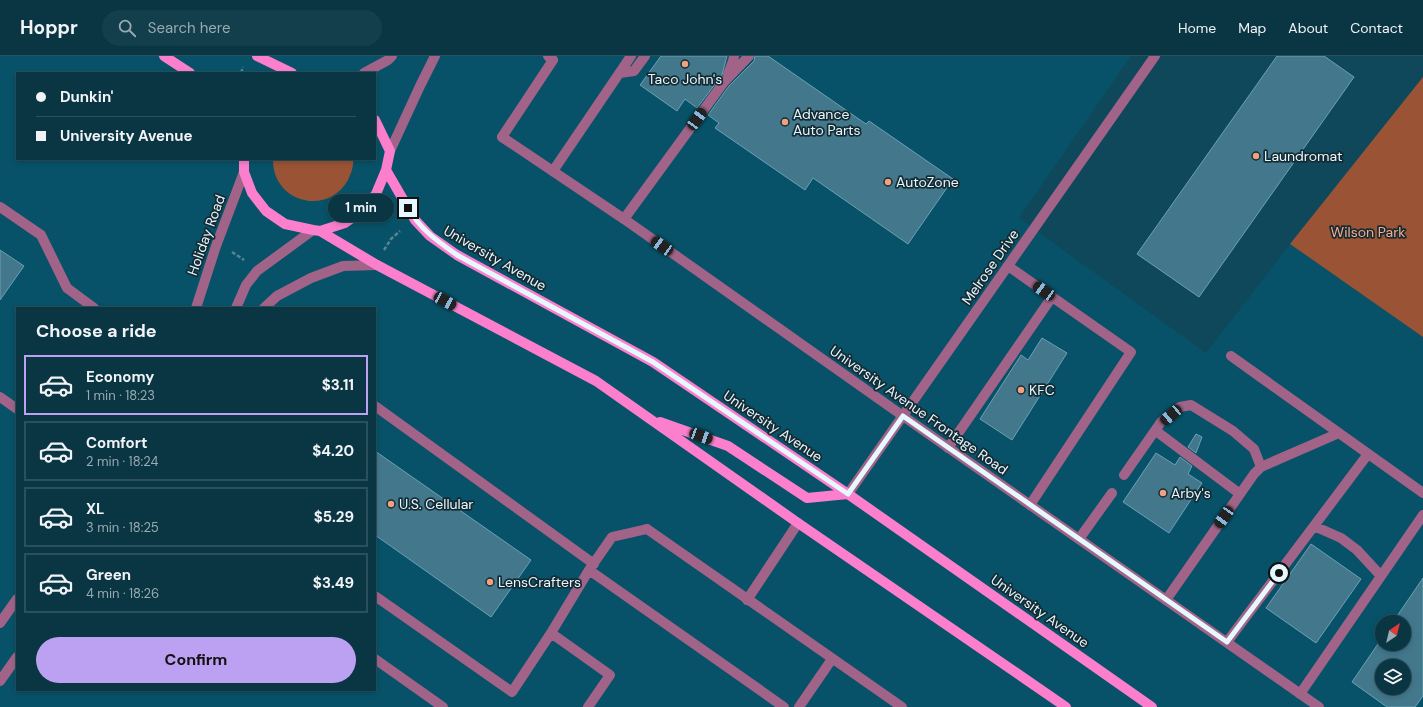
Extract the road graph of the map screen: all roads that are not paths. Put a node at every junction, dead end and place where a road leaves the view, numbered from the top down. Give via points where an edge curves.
1 (164, 56) edge
2 (257, 56) edge
3 (392, 56) edge
4 (435, 56) edge
5 (548, 56) edge
6 (632, 56) edge
7 (645, 56) edge
8 (734, 56) edge
9 (749, 56) edge
10 (1155, 56) edge
11 (188, 72) edge
12 (290, 72) edge
13 (366, 72) edge
14 (620, 73) junction
15 (724, 82) junction
16 (376, 122) edge
17 (390, 151) junction
18 (244, 160) edge
19 (386, 170) junction
20 (552, 171) junction
21 (244, 172) junction
22 (0, 207) edge
23 (624, 219) junction
24 (317, 231) junction
25 (377, 265) junction
26 (1008, 266) junction
27 (1052, 297) junction
28 (93, 307) edge
29 (196, 307) edge
30 (236, 307) edge
31 (265, 307) edge
32 (1231, 356) dead end
33 (0, 396) edge
34 (16, 407) edge
35 (376, 407) edge
36 (903, 416) junction
37 (648, 417) junction
38 (1156, 431) junction
39 (1339, 433) junction
40 (948, 448) junction
41 (1368, 454) junction
42 (1261, 467) junction
43 (1124, 475) dead end
44 (1112, 493) dead end
45 (1423, 493) edge
46 (848, 494) junction
47 (1240, 494) junction
48 (1030, 505) junction
49 (1423, 515) edge
50 (798, 523) junction
51 (1314, 526) junction
52 (1079, 539) junction
53 (592, 567) junction
54 (1381, 576) junction
55 (376, 597) edge
56 (16, 600) edge
57 (747, 600) junction
58 (1166, 600) junction
59 (0, 622) edge
60 (551, 633) junction
61 (1227, 642) junction
62 (16, 658) edge
63 (832, 659) junction
64 (376, 660) edge
65 (0, 681) edge
66 (1300, 694) junction
67 (443, 707) edge
68 (588, 707) edge
69 (784, 707) edge
70 (800, 707) edge
71 (902, 707) edge
72 (1066, 707) edge
73 (1152, 707) edge
74 (1319, 707) edge

1 - 11 main road
2 - 12 main road
3 - 13 street
4 - 17 street
5 - 20 street, University Avenue Frontage Road via 553,60 502,137
6 - 14 street
7 - 14 street via 634,72
8 - 15 street
9 - 15 street
10 - 26 street, Melrose Drive
14 - 20 street
15 - 23 street
16 - 17 main road
17 - 19 main road
18 - 21 main road
19 - 24 main road via 376,194 362,211 344,223
19 - 46 main road, University Avenue via 415,220 430,236 457,255 653,362
20 - 23 street, University Avenue Frontage Road
21 - 24 main road via 252,193 266,211 285,224
21 - 29 street, Holiday Road
22 - 28 street via 40,235 67,288
23 - 36 street, University Avenue Frontage Road
24 - 25 main road
24 - 30 street via 257,271 246,285
25 - 31 street via 344,266 311,278 277,296
25 - 37 main road via 596,381
26 - 27 street
26 - 36 street, Melrose Drive
27 - 40 street
27 - 48 street via 1131,352
32 - 39 street
33 - 34 street
35 - 53 street
36 - 40 street, University Avenue Frontage Road
36 - 46 street, Melrose Drive
37 - 46 main road via 728,446 807,498
37 - 50 main road
38 - 42 street via 1161,422 1180,407 1191,405 1232,431 1254,449
38 - 43 street
38 - 47 street
39 - 41 street
39 - 42 street
40 - 48 street, University Avenue Frontage Road
41 - 45 street
41 - 51 street
42 - 47 street
44 - 52 street
46 - 73 main road, University Avenue
47 - 58 street
48 - 52 street, University Avenue Frontage Road
49 - 54 street
50 - 57 street
50 - 72 main road
51 - 54 street via 1341,538 1357,550
51 - 61 street
52 - 58 street, University Avenue Frontage Road
53 - 57 street via 612,537 647,530
53 - 60 street
53 - 69 street
54 - 66 street
55 - 60 street via 512,692
56 - 59 street
57 - 63 street
58 - 61 street, University Avenue Frontage Road
60 - 68 street via 610,675
61 - 66 street, University Avenue Frontage Road
62 - 65 street
63 - 70 street
63 - 71 street
64 - 67 street
66 - 74 street, University Avenue Frontage Road

